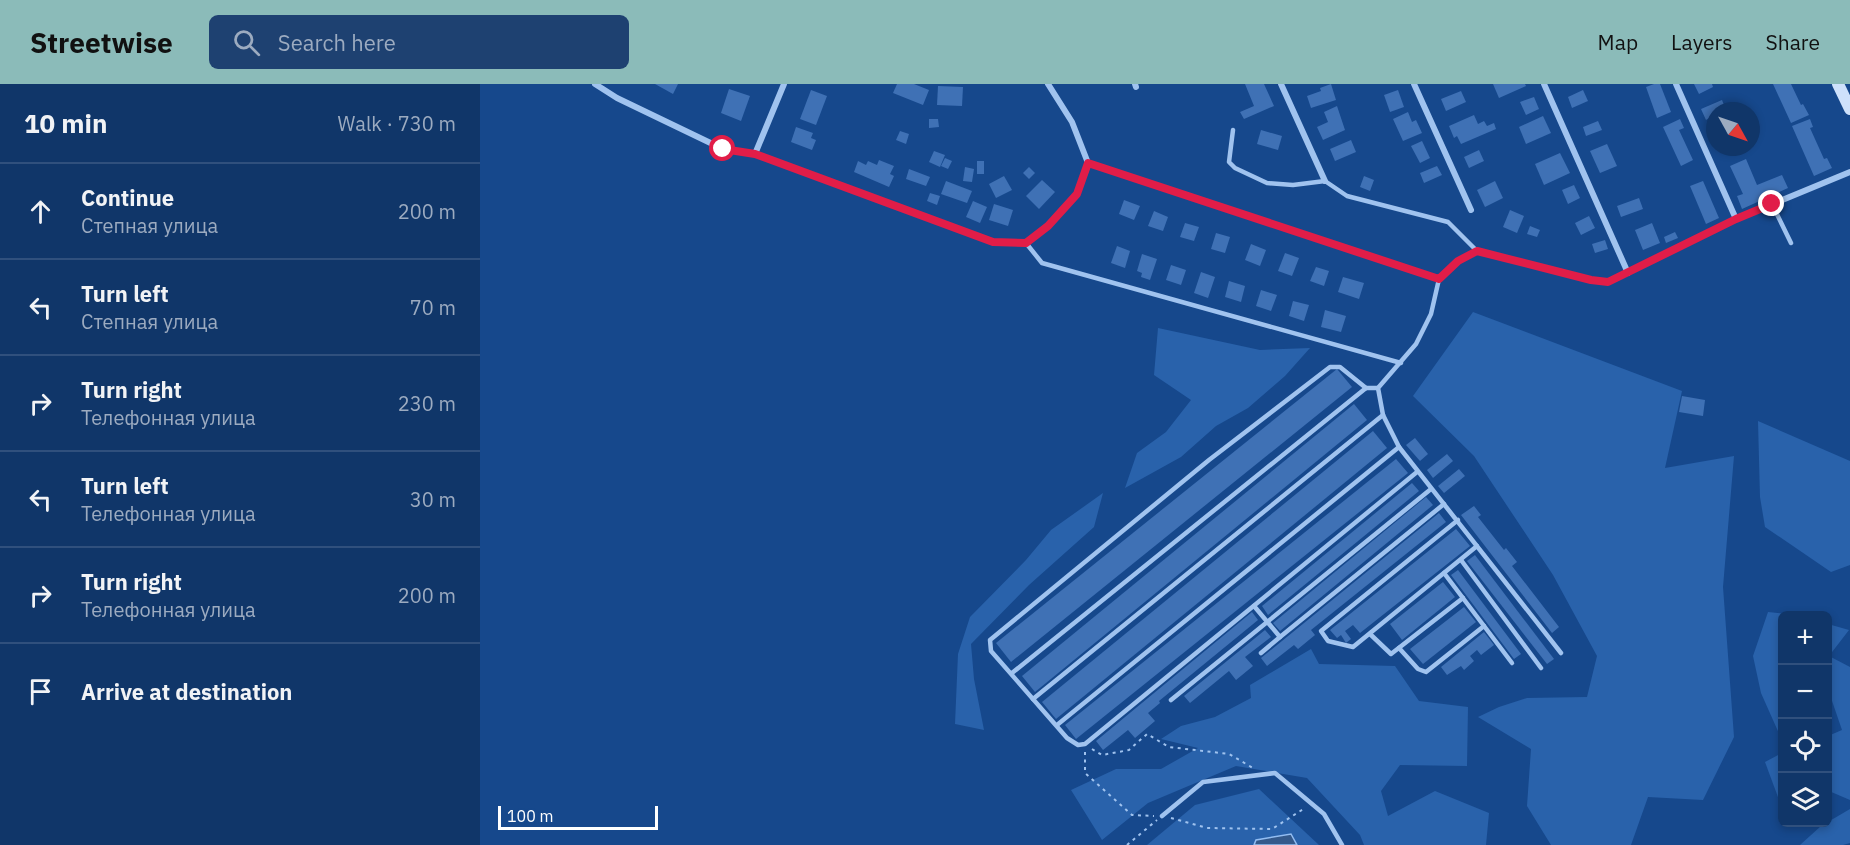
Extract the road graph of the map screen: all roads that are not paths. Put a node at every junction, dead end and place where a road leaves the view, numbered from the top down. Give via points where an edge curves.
1 (595, 84) edge
2 (784, 84) edge
3 (1048, 84) edge
4 (1281, 84) edge
5 (1414, 84) edge
6 (1544, 84) edge
7 (1676, 84) edge
8 (1838, 84) edge
9 (1850, 109) edge
10 (1233, 130) dead end
11 (755, 154) junction
12 (1088, 163) junction
13 (1850, 172) edge
14 (1325, 181) junction
15 (1772, 204) junction
16 (1471, 210) dead end
17 (1736, 219) junction
18 (1026, 243) junction
19 (1791, 243) dead end
20 (1477, 251) junction
21 (1628, 273) junction
22 (1439, 279) junction
23 (1401, 363) junction
24 (1366, 388) junction
25 (1378, 388) junction
26 (1383, 416) junction
27 (1399, 447) junction
28 (1417, 472) junction
29 (1431, 489) junction
30 (1444, 504) junction
31 (1458, 520) junction
32 (1477, 546) junction
33 (1461, 560) junction
34 (1444, 573) junction
35 (1463, 598) junction
36 (1254, 606) junction
37 (1267, 622) junction
38 (1484, 626) junction
39 (1370, 634) junction
40 (1280, 637) junction
41 (1399, 648) junction
42 (1261, 653) dead end
43 (1561, 653) dead end
44 (1512, 663) dead end
45 (1541, 668) dead end
46 (1012, 673) junction
47 (1033, 699) junction
48 (1171, 700) dead end
49 (1057, 725) junction
50 (1162, 816) road end
51 (1342, 845) edge

1 - 11 street via 723,149
2 - 11 street
3 - 12 street via 1072,122
4 - 14 street
5 - 16 street
6 - 21 street
7 - 17 street
8 - 9 main road
10 - 14 lane via 1228,156 1235,168 1267,183
11 - 18 street via 993,242
12 - 18 street via 1077,194
12 - 22 street
13 - 15 street
14 - 20 lane via 1347,195 1448,222
15 - 17 street
15 - 19 lane
17 - 21 street
18 - 23 lane via 1042,263
20 - 21 street via 1591,280 1608,282
20 - 22 street via 1458,261
22 - 23 lane via 1431,314
23 - 25 lane
24 - 25 lane
24 - 46 lane
24 - 46 lane via 1340,367 1330,367 1209,460 990,640 991,651
25 - 26 lane
26 - 27 lane
26 - 47 lane
27 - 28 lane
27 - 49 lane
28 - 29 lane
28 - 36 lane
29 - 30 lane
29 - 37 lane
30 - 31 lane
30 - 40 lane
31 - 32 lane
31 - 39 lane via 1321,632 1328,641 1353,647
32 - 33 lane
32 - 43 lane
33 - 34 lane
33 - 45 lane
34 - 35 lane
34 - 39 lane
35 - 38 lane
35 - 41 lane
36 - 37 lane
36 - 49 lane via 1085,744 1078,745 1067,738
37 - 40 lane
37 - 48 lane
38 - 41 lane via 1426,672 1418,669
38 - 44 lane
39 - 41 lane via 1391,654
40 - 42 lane
46 - 47 lane
47 - 49 lane
50 - 51 lane via 1203,782 1275,773 1324,814

